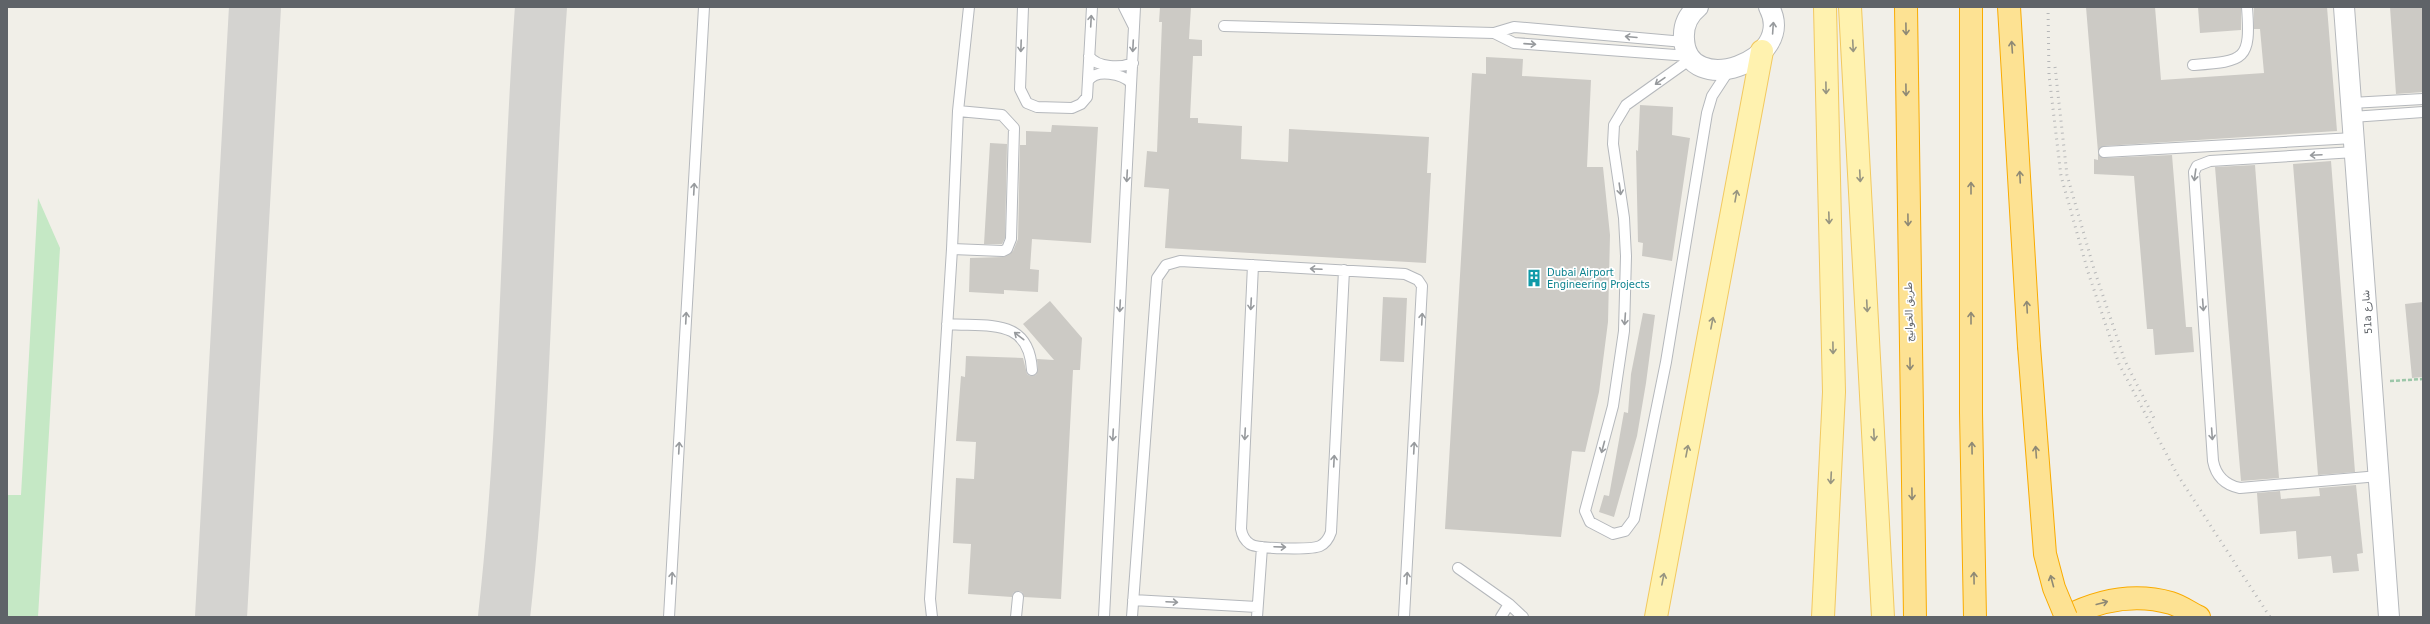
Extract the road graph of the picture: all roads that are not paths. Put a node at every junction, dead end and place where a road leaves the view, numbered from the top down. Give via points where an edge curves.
1 (704, 7) edge
2 (969, 7) edge
3 (1023, 7) edge
4 (1092, 7) edge
5 (1124, 7) edge
6 (1135, 7) edge
7 (1698, 7) edge
8 (1769, 7) edge
9 (1825, 7) edge
10 (1850, 7) edge
11 (1906, 7) edge
12 (1971, 7) edge
13 (2009, 7) edge
14 (2247, 7) edge
15 (2344, 7) edge
16 (1224, 26) dead end
17 (1134, 28) junction
18 (1494, 33) junction
19 (1688, 52) junction
20 (1762, 52) junction
21 (1090, 56) junction
22 (1133, 63) junction
23 (2193, 65) dead end
24 (1729, 70) junction
25 (1088, 80) junction
26 (1131, 83) junction
27 (2423, 98) edge
28 (958, 110) junction
29 (2351, 110) junction
30 (2423, 112) edge
31 (2354, 145) junction
32 (2104, 152) dead end
33 (952, 249) junction
34 (1253, 265) junction
35 (1344, 270) junction
36 (947, 324) junction
37 (1032, 370) dead end
38 (2379, 476) junction
39 (1262, 547) junction
40 (1458, 568) dead end
41 (1018, 597) dead end
42 (1133, 600) junction
43 (1509, 604) junction
44 (1257, 612) edge
45 (669, 617) edge
46 (932, 617) edge
47 (1016, 617) edge
48 (1104, 617) edge
49 (1132, 617) edge
50 (1404, 617) edge
51 (1500, 617) edge
52 (1523, 617) edge
53 (1656, 617) edge
54 (1823, 617) edge
55 (1883, 617) edge
56 (1915, 617) edge
57 (1975, 617) edge
58 (2066, 617) edge
59 (2199, 617) edge
60 (2389, 617) edge

45 -> 1 lane
2 - 28 lane
3 -> 25 lane via 1020,89 1027,103 1037,107 1077,107 1087,97
21 -> 4 lane
5 - 17 lane
6 - 17 lane
7 - 19 street via 1686,23
20 -> 8 street via 1772,36 1774,26
9 -> 54 main road via 1834,392
10 -> 55 main road
11 -> 56 highway, طريق الخوانيج
57 -> 12 highway via 1971,413
58 -> 13 highway, bridge via 2054,588 2045,554 2029,346
14 - 23 lane via 2248,42 2241,56 2228,62
15 - 29 street, 51a شارع
16 - 18 lane
17 -> 22 lane
18 -> 19 lane via 1514,43
19 -> 18 lane via 1524,27
19 - 24 street via 1710,70
19 -> 24 lane via 1626,105 1617,117 1612,135 1625,234 1624,331 1613,406 1585,511 1590,522 1613,534 1625,531 1634,519 1666,362 1707,113 1712,96
20 - 24 street
53 -> 20 main road
21 - 22 lane via 1104,64 1121,66
21 - 25 lane
22 - 26 lane
25 - 26 lane via 1102,74 1121,76
26 -> 48 lane
27 - 29 lane
28 - 33 lane
28 - 33 lane via 1002,115 1014,128 1011,240 1007,249 1003,251
29 - 30 lane
29 - 31 street, 51a شارع
31 - 32 lane
31 - 38 street, 51a شارع
31 -> 38 lane via 2203,162 2194,172 2213,453 2215,469 2219,476 2225,482 2240,488
33 - 36 lane
35 -> 34 lane
34 -> 39 lane via 1241,528 1246,541
34 - 42 lane via 1180,261 1166,265 1156,278
39 -> 35 lane via 1314,548 1325,542 1331,532
50 -> 35 lane via 1422,286 1415,278 1405,274
37 -> 36 lane via 1031,354 1024,339 1017,334 1002,328
36 - 46 lane via 930,599
38 - 60 street, 51a شارع
39 - 44 lane
40 - 43 lane
41 - 47 lane
42 -> 44 lane
42 - 49 lane
43 - 51 lane
43 - 52 lane
58 -> 59 highway via 2086,607 2114,600 2143,599 2172,603

